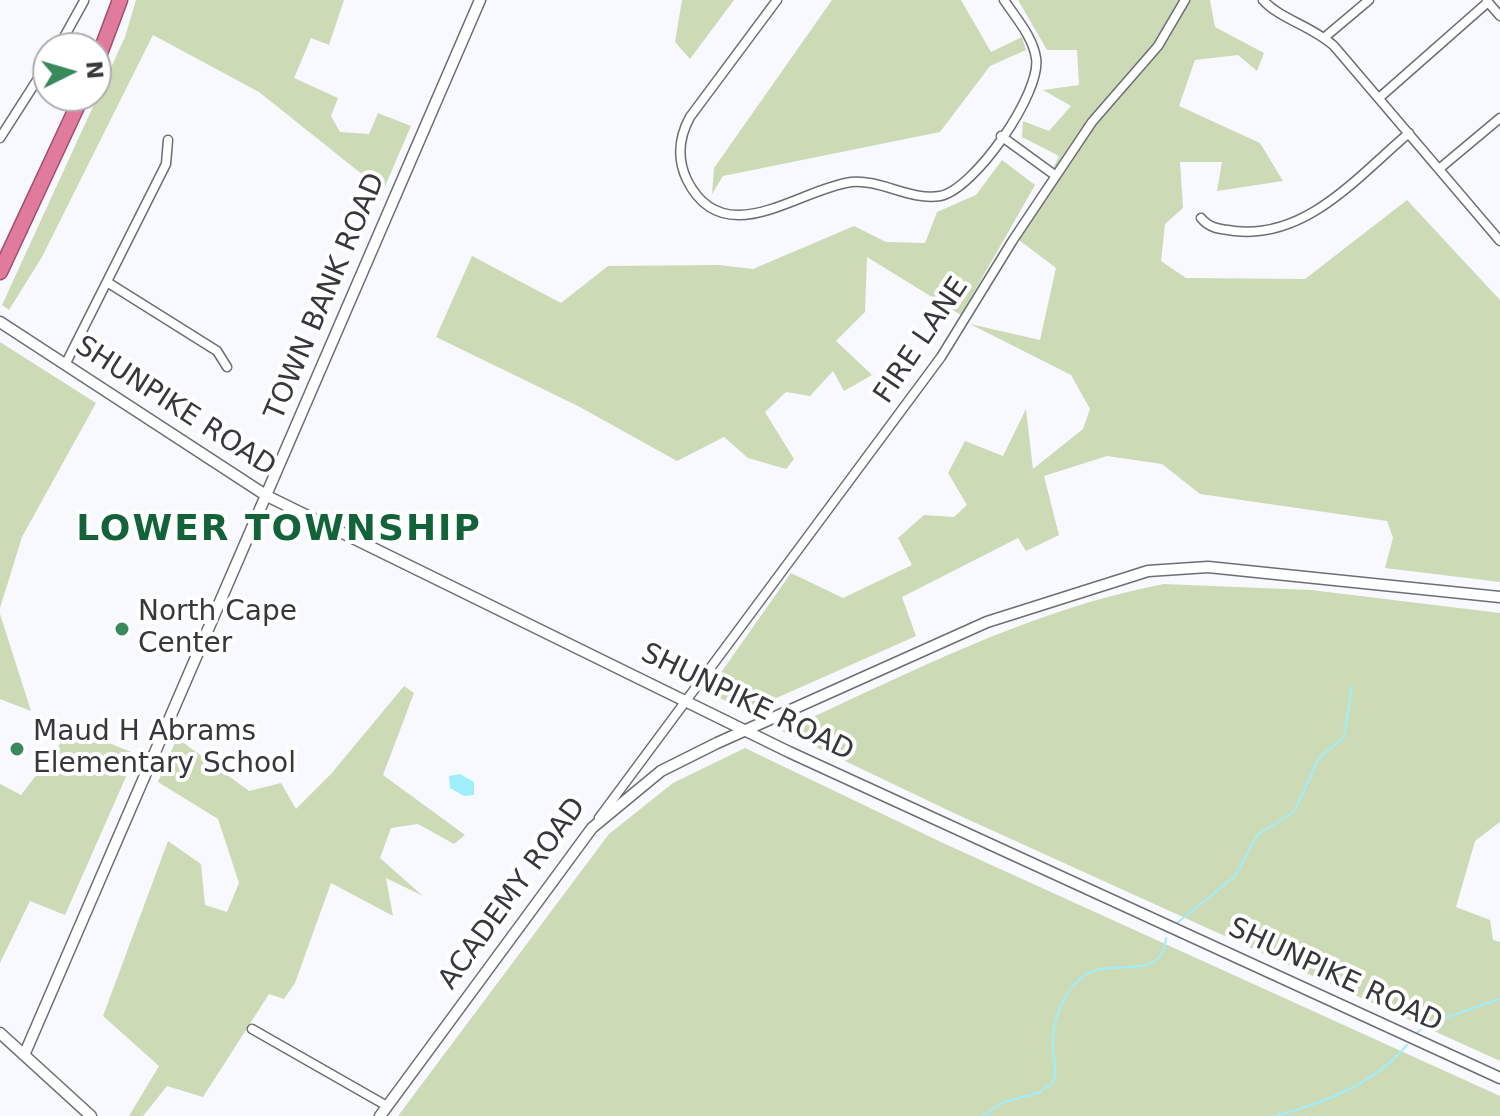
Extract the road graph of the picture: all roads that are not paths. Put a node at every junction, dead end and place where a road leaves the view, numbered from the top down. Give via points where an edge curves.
1 (120, 0) edge
2 (480, 0) edge
3 (777, 0) edge
4 (1004, 0) edge
5 (1185, 0) edge
6 (1263, 0) edge
7 (1369, 0) edge
8 (84, 1) edge
9 (1487, 1) edge
10 (1500, 16) edge
11 (67, 32) edge
12 (108, 32) edge
13 (1325, 37) junction
14 (32, 88) edge
15 (1379, 98) junction
16 (75, 112) edge
17 (75, 112) edge
18 (1500, 118) edge
19 (1409, 133) junction
20 (1001, 136) junction
21 (0, 138) edge
22 (168, 140) dead end
23 (1439, 169) junction
24 (1056, 176) junction
25 (1201, 218) dead end
26 (1500, 222) edge
27 (1491, 230) junction
28 (1500, 241) edge
29 (0, 251) edge
30 (0, 272) edge
31 (107, 282) junction
32 (0, 322) edge
33 (65, 365) junction
34 (227, 367) dead end
35 (267, 496) junction
36 (1500, 597) edge
37 (686, 701) junction
38 (745, 731) junction
39 (592, 828) junction
40 (252, 1029) dead end
41 (0, 1033) edge
42 (25, 1053) junction
43 (1500, 1078) edge
44 (387, 1106) junction
45 (91, 1116) edge
46 (380, 1116) edge

1 - 12 highway
2 - 35 street, TOWN BANK ROAD
3 - 20 street via 685,125 683,169 691,188 707,204 735,215 756,214 863,182 941,196 966,183
4 - 20 street via 1030,39 1037,67 1029,96
5 - 24 street, FIRE LANE via 1158,46 1092,122
6 - 13 street
7 - 13 street
8 - 11 street
9 - 10 street
9 - 15 street
13 - 15 street
14 - 21 street
15 - 19 street
16 - 29 highway
17 - 30 highway
18 - 23 street
19 - 23 street
19 - 25 street via 1313,213 1291,225 1245,232 1217,229
20 - 24 street
22 - 31 street via 166,164
23 - 27 street
24 - 37 street, FIRE LANE via 941,357
26 - 27 street
27 - 28 street
31 - 33 street
31 - 34 street via 217,351
32 - 33 street, SHUNPIKE ROAD
33 - 35 street, SHUNPIKE ROAD
35 - 37 street, SHUNPIKE ROAD
35 - 42 street, TOWN BANK ROAD
36 - 38 street via 1208,567 1148,571 987,622
37 - 38 street, SHUNPIKE ROAD
37 - 39 street, ACADEMY ROAD
38 - 39 street via 661,771
38 - 43 street, SHUNPIKE ROAD
39 - 44 street, ACADEMY ROAD
40 - 44 street
41 - 42 street
42 - 45 street
44 - 46 street, ACADEMY ROAD

